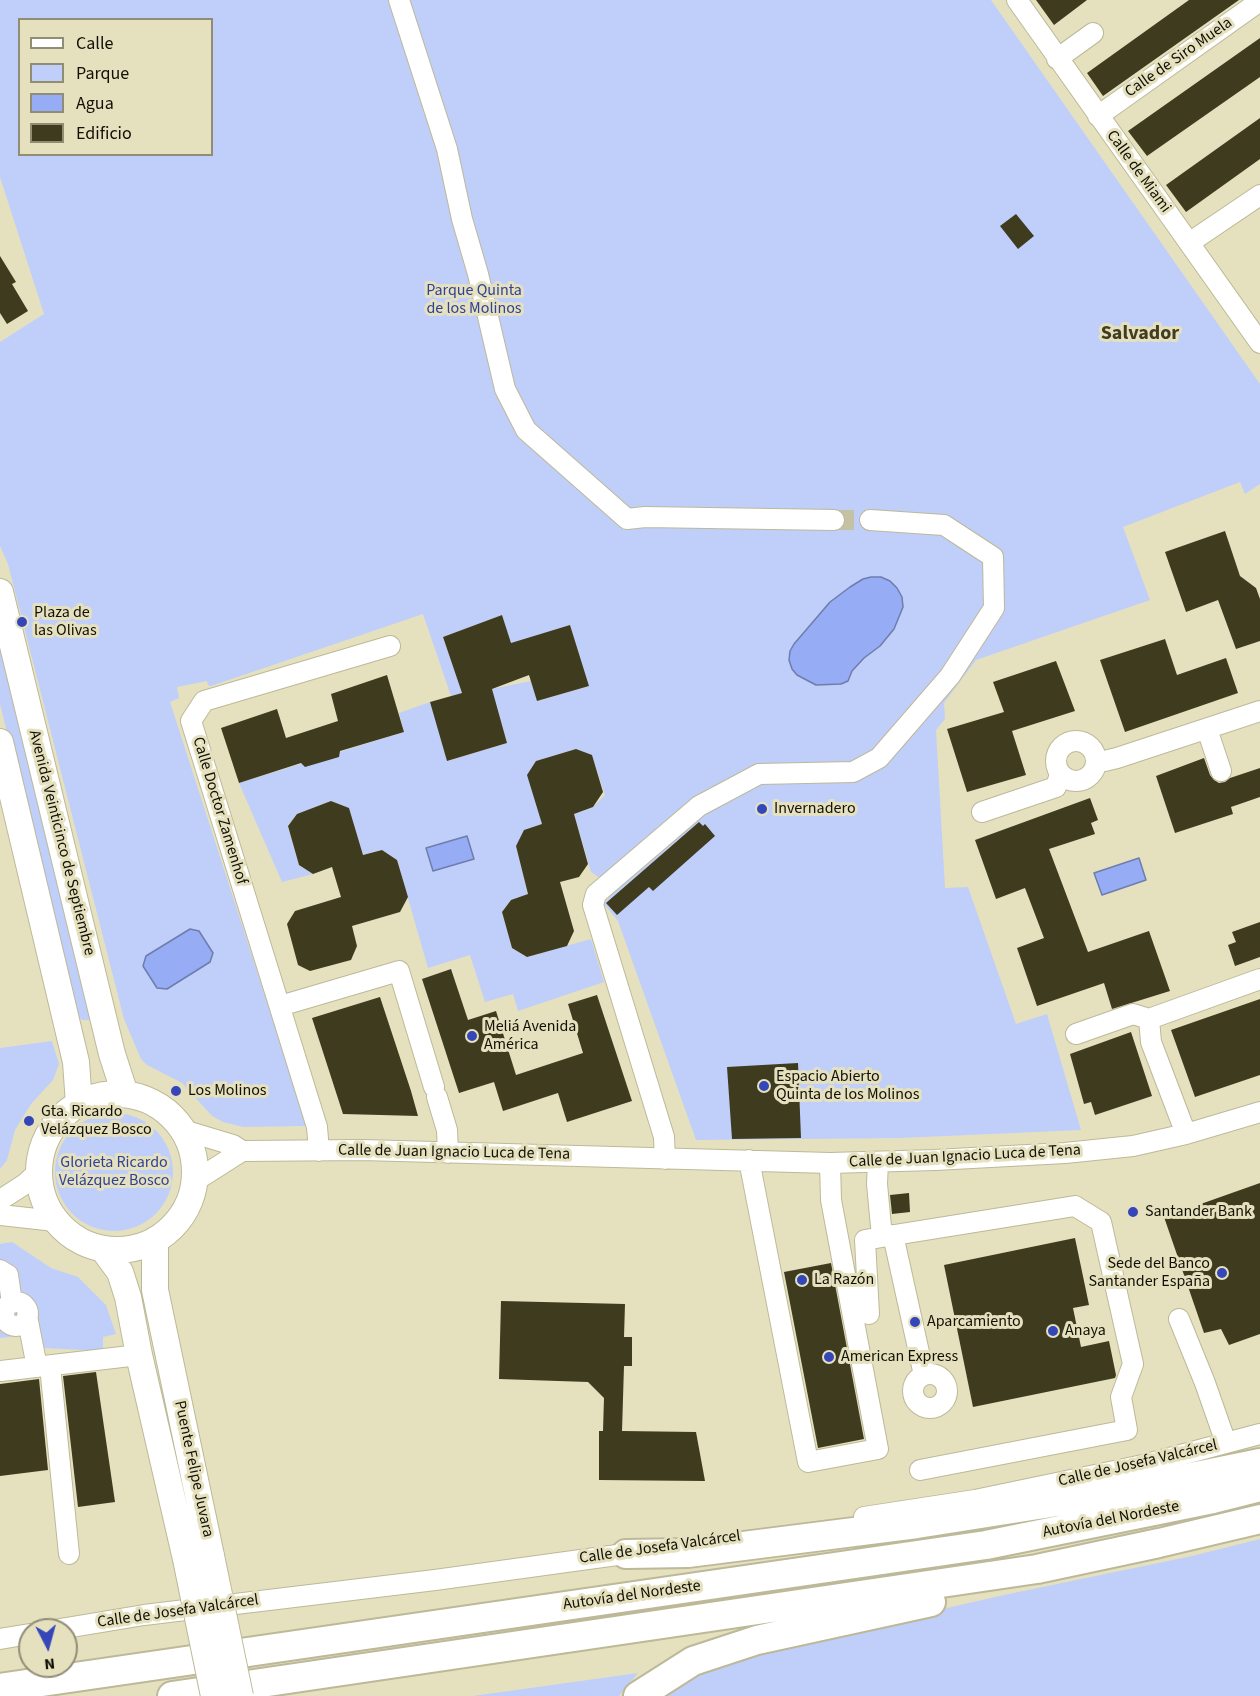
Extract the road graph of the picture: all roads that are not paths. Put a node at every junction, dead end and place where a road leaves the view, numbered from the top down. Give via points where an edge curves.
1 (399, 0) edge
2 (1018, 0) edge
3 (1260, 1) edge
4 (1093, 33) dead end
5 (1057, 59) junction
6 (1098, 116) junction
7 (1260, 195) edge
8 (1189, 243) junction
9 (1260, 343) edge
10 (834, 520) tunnel mouth
11 (870, 520) tunnel mouth
12 (0, 591) edge
13 (390, 646) dead end
14 (1260, 711) edge
15 (1207, 729) junction
16 (0, 742) edge
17 (1096, 762) junction
18 (1221, 771) dead end
19 (1058, 781) junction
20 (1031, 808) dead end
21 (982, 812) dead end
22 (1260, 979) edge
23 (280, 1006) junction
24 (1149, 1019) junction
25 (1082, 1040) dead end
26 (125, 1094) junction
27 (79, 1104) junction
28 (1260, 1112) edge
29 (183, 1130) junction
30 (1186, 1134) junction
31 (242, 1150) junction
32 (319, 1151) junction
33 (448, 1153) junction
34 (665, 1159) junction
35 (749, 1161) junction
36 (878, 1162) junction
37 (830, 1163) junction
38 (39, 1171) junction
39 (195, 1180) junction
40 (0, 1200) edge
41 (0, 1215) edge
42 (55, 1221) junction
43 (888, 1236) junction
44 (155, 1240) junction
45 (103, 1249) junction
46 (0, 1270) edge
47 (11, 1314) edge
48 (869, 1314) dead end
49 (1179, 1319) dead end
50 (139, 1355) junction
51 (43, 1366) junction
52 (1, 1371) edge
53 (924, 1374) dead end
54 (1260, 1434) edge
55 (1226, 1443) junction
56 (1260, 1463) edge
57 (920, 1470) dead end
58 (1260, 1487) edge
59 (1260, 1519) edge
60 (69, 1554) dead end
61 (626, 1554) junction
62 (199, 1558) junction
63 (1037, 1569) junction
64 (78, 1626) edge
65 (18, 1636) edge
66 (0, 1639) edge
67 (0, 1688) edge
68 (172, 1696) edge
69 (214, 1696) edge
70 (240, 1696) edge
71 (638, 1696) edge

1 - 10 street via 447,149 505,389 526,430 627,519
2 - 5 street, Calle de Miami
3 - 6 street, Calle de Siro Muela
4 - 5 street
5 - 6 street, Calle de Miami
6 - 8 street, Calle de Miami
7 - 8 street
8 - 9 street, Calle de Miami
11 - 34 street via 944,525 993,557 994,608 950,676 879,758 853,772 759,774 699,806 596,894 593,905 664,1137
12 - 26 main road, Avenida Veinticinco de Septiembre
13 - 23 street, Calle Doctor Zamenhof via 204,701 191,721
14 - 15 street
15 - 17 street
15 - 18 street
16 - 27 main road via 76,1062
17 - 19 street via 1090,775 1078,781
17 - 19 street via 1088,745 1069,742 1056,756
19 - 20 street via 1055,800
19 - 21 street
22 - 24 street
23 - 32 street, Calle Doctor Zamenhof via 317,1127
23 - 33 street via 399,971 447,1130
24 - 25 street via 1133,1014
24 - 30 street via 1151,1042
26 - 27 main road via 93,1097
26 - 29 main road via 164,1108
27 - 38 main road via 49,1132
28 - 30 street, Calle de Juan Ignacio Luca de Tena
29 - 31 street, Calle de Juan Ignacio Luca de Tena
29 - 39 main road via 191,1146
30 - 36 street, Calle de Juan Ignacio Luca de Tena via 1133,1146 1065,1153
31 - 32 street, Calle de Juan Ignacio Luca de Tena
31 - 39 street
32 - 33 street, Calle de Juan Ignacio Luca de Tena
33 - 34 street, Calle de Juan Ignacio Luca de Tena
34 - 35 street, Calle de Juan Ignacio Luca de Tena
35 - 37 street, Calle de Juan Ignacio Luca de Tena
35 - 37 street via 808,1462 878,1449 831,1200
36 - 37 street, Calle de Juan Ignacio Luca de Tena
36 - 43 street via 877,1184
38 - 40 street
38 - 42 main road via 40,1190
39 - 44 main road via 182,1215
41 - 42 street
42 - 45 main road via 82,1242
43 - 48 street via 865,1240
43 - 53 street
43 - 57 street via 1075,1206 1101,1222 1133,1364 1121,1397 1127,1430
44 - 45 main road via 139,1247
44 - 62 main road, Puente Felipe Juvara via 155,1290
45 - 50 main road, Puente Felipe Juvara via 120,1272
46 - 47 street via 8,1275
47 - 51 street via 33,1338
49 - 55 street
50 - 51 street
50 - 62 main road, Puente Felipe Juvara
51 - 52 street
51 - 60 street
54 - 55 street, Calle de Josefa Valcárcel
55 - 61 street, Calle de Josefa Valcárcel via 1143,1465 975,1500
56 - 61 highway via 1108,1494 916,1524 688,1553
58 - 67 highway, Autovía del Nordeste via 986,1545
59 - 63 highway, Autovía del Nordeste
61 - 64 street, Calle de Josefa Valcárcel
62 - 69 main road, Puente Felipe Juvara, bridge
62 - 70 main road, Puente Felipe Juvara, bridge
63 - 68 highway, Autovía del Nordeste
63 - 71 highway via 984,1590 757,1640 693,1661
65 - 66 street

